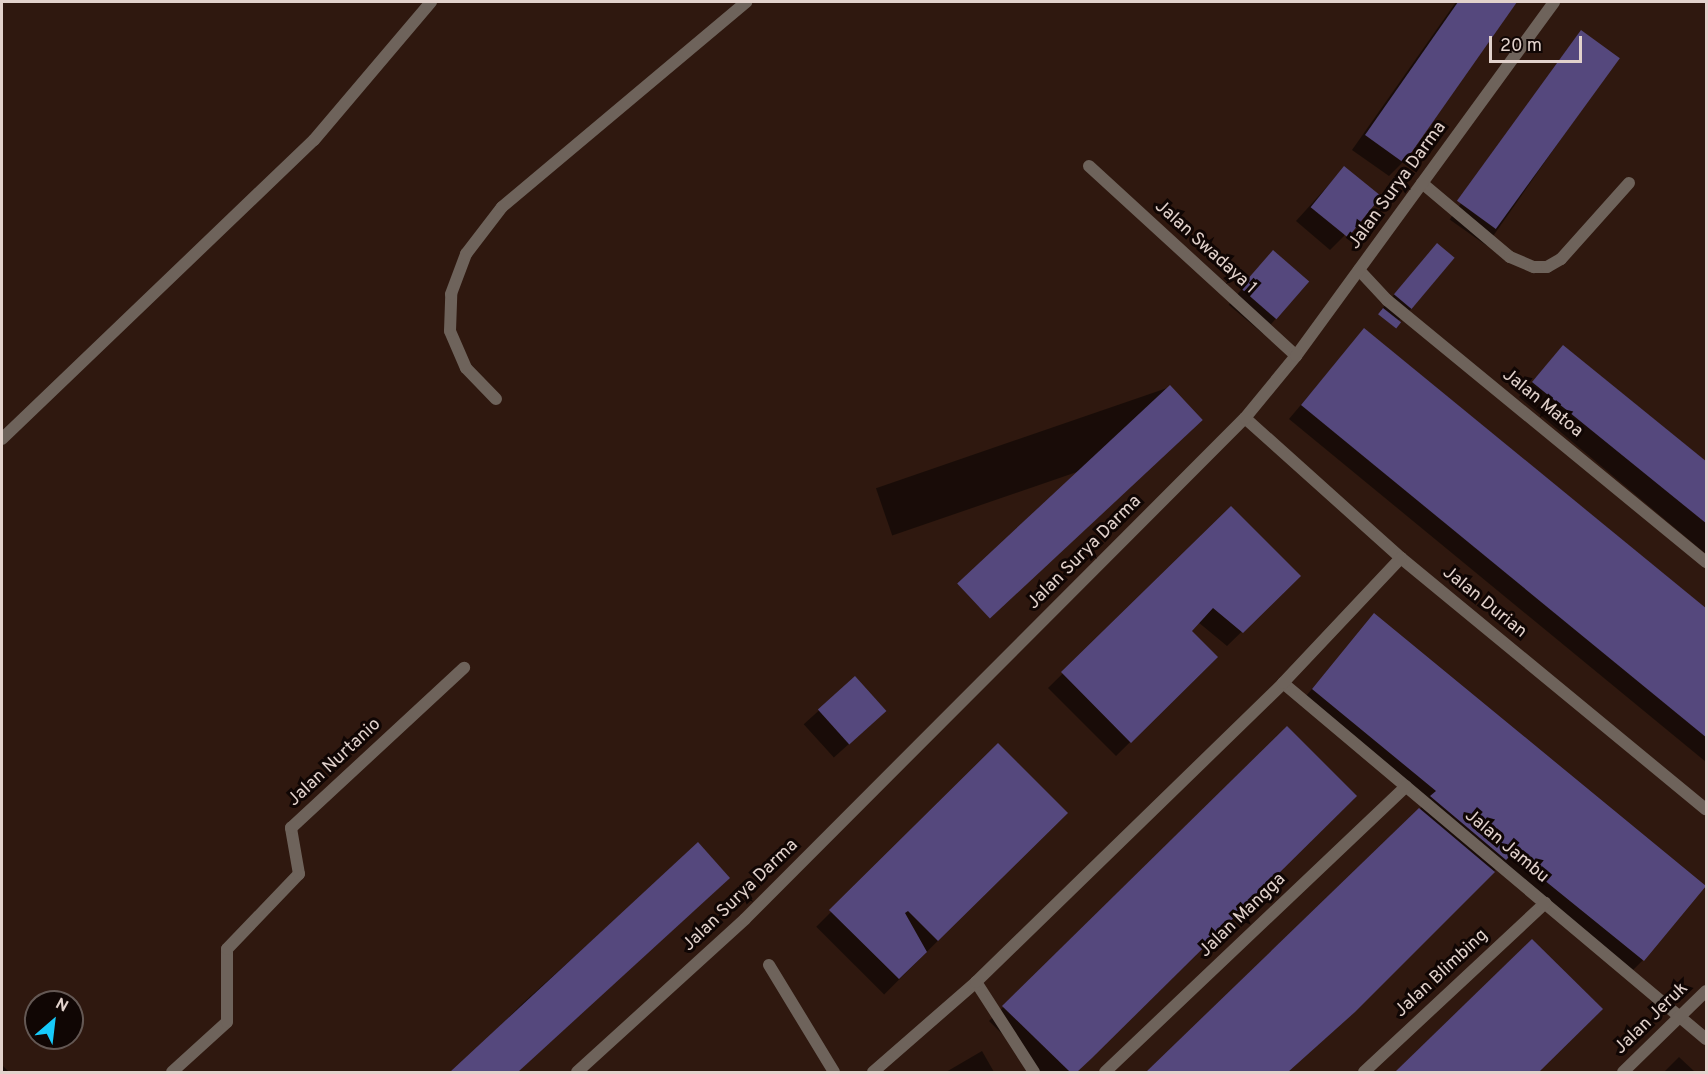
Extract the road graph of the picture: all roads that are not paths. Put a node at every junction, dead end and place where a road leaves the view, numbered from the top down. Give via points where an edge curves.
1 (431, 2) edge
2 (746, 2) edge
3 (1554, 2) edge
4 (1089, 166) dead end
5 (1422, 183) junction
6 (1629, 183) dead end
7 (1359, 270) junction
8 (1296, 356) junction
9 (496, 399) dead end
10 (1245, 418) junction
11 (2, 439) edge
12 (1401, 558) junction
13 (1707, 562) edge
14 (464, 668) dead end
15 (1283, 683) junction
16 (1406, 786) junction
17 (1707, 809) edge
18 (1545, 903) junction
19 (769, 965) dead end
20 (976, 982) junction
21 (1707, 991) edge
22 (1680, 1017) junction
23 (1707, 1039) edge
24 (172, 1072) edge
25 (577, 1072) edge
26 (834, 1072) edge
27 (873, 1072) edge
28 (1034, 1072) edge
29 (1105, 1072) edge
30 (1364, 1072) edge
31 (1623, 1072) edge

1 - 11 street via 314,140
2 - 9 street via 502,207 466,254 451,294 450,331 466,368
3 - 5 street, Jalan Surya Darma
4 - 8 street, Jalan Swadaya 1
5 - 6 street via 1510,257 1534,267 1547,267 1561,259
5 - 7 street, Jalan Surya Darma
7 - 8 street, Jalan Surya Darma
7 - 13 street, Jalan Matoa via 1387,300
8 - 10 street, Jalan Surya Darma
10 - 12 street, Jalan Durian
10 - 25 street, Jalan Surya Darma via 745,919
12 - 15 street
12 - 17 street, Jalan Durian
14 - 24 street, Jalan Nurtanio via 291,828 299,874 227,950 227,1022
15 - 16 street, Jalan Jambu
15 - 20 street
16 - 18 street, Jalan Jambu
16 - 29 street, Jalan Mangga
18 - 22 street, Jalan Jambu
18 - 30 street, Jalan Blimbing
19 - 26 street
20 - 27 street
20 - 28 street
21 - 22 street, Jalan Jeruk
22 - 23 street, Jalan Jambu
22 - 31 street, Jalan Jeruk

